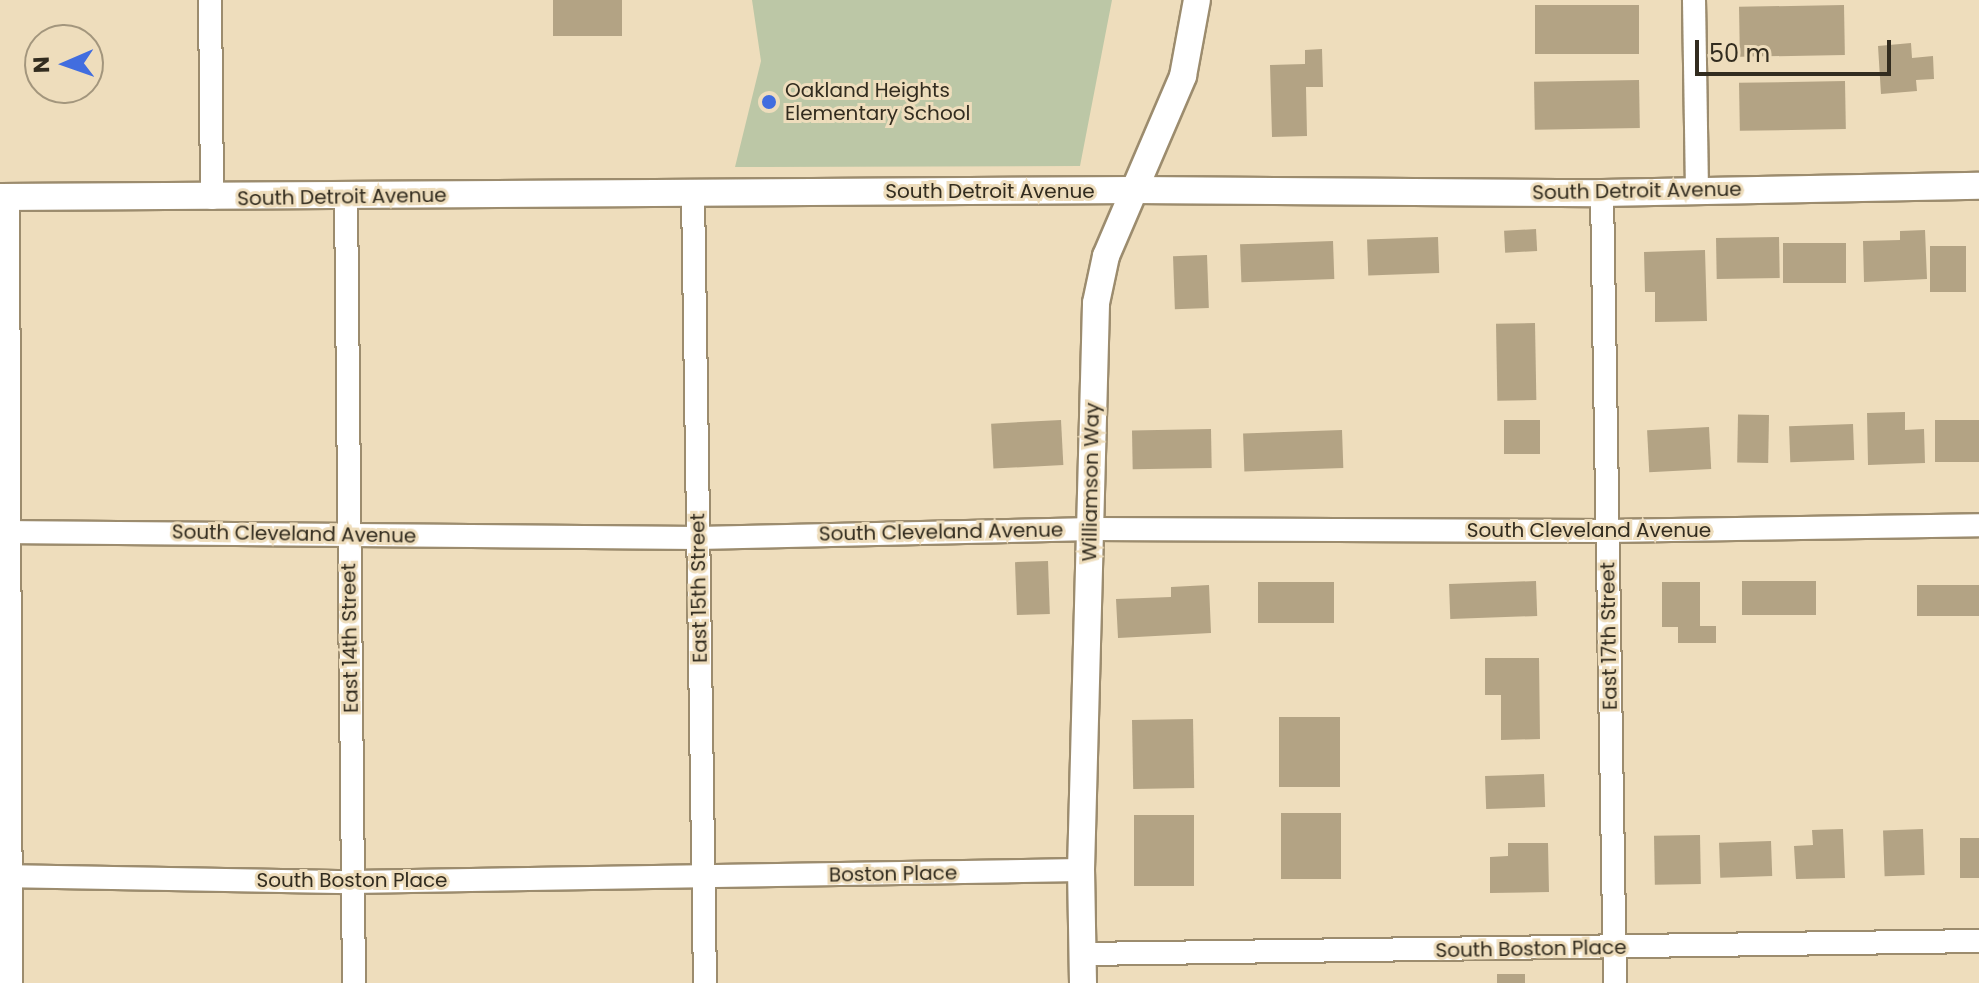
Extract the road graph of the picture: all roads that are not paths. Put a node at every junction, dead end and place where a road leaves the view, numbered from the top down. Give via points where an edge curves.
1 (210, 0) edge
2 (1197, 0) edge
3 (1694, 0) edge
4 (1979, 186) edge
5 (1135, 190) junction
6 (1697, 190) junction
7 (693, 193) junction
8 (1602, 193) junction
9 (346, 196) junction
10 (4, 197) edge
11 (212, 198) junction
12 (1979, 525) edge
13 (1092, 529) junction
14 (1607, 531) junction
15 (6, 532) edge
16 (349, 535) junction
17 (698, 538) junction
18 (1081, 870) junction
19 (5, 876) edge
20 (705, 879) junction
21 (352, 882) junction
22 (1979, 941) edge
23 (1615, 948) junction
24 (1083, 954) junction
25 (11, 983) edge
26 (354, 983) edge
27 (705, 983) edge
28 (1083, 983) edge
29 (1615, 983) edge

1 - 11 street
2 - 5 street, Williamson Way via 1183,76
3 - 6 street
4 - 6 street, South Detroit Avenue
5 - 7 street, South Detroit Avenue
5 - 8 street, South Detroit Avenue
5 - 13 street, Williamson Way via 1106,256 1096,303
6 - 8 street, South Detroit Avenue
7 - 9 street, South Detroit Avenue
7 - 17 street, East 15th Street
8 - 14 street, East 17th Street
9 - 11 street, South Detroit Avenue
9 - 16 street, East 14th Street
10 - 11 street, South Detroit Avenue
10 - 15 street
12 - 14 street, South Cleveland Avenue
13 - 14 street, South Cleveland Avenue
13 - 17 street, South Cleveland Avenue
13 - 18 street, Williamson Way
14 - 23 street, East 17th Street
15 - 16 street, South Cleveland Avenue
15 - 19 street
16 - 17 street, South Cleveland Avenue
16 - 21 street, East 14th Street
17 - 20 street, East 15th Street
18 - 20 street, Boston Place
18 - 24 street, Williamson Way
19 - 21 street, South Boston Place
19 - 25 street
20 - 21 street, South Boston Place
20 - 27 street, East 15th Street
21 - 26 street, East 14th Street
22 - 23 street, South Boston Place
23 - 24 street, South Boston Place
23 - 29 street, East 17th Street
24 - 28 street, Williamson Way

